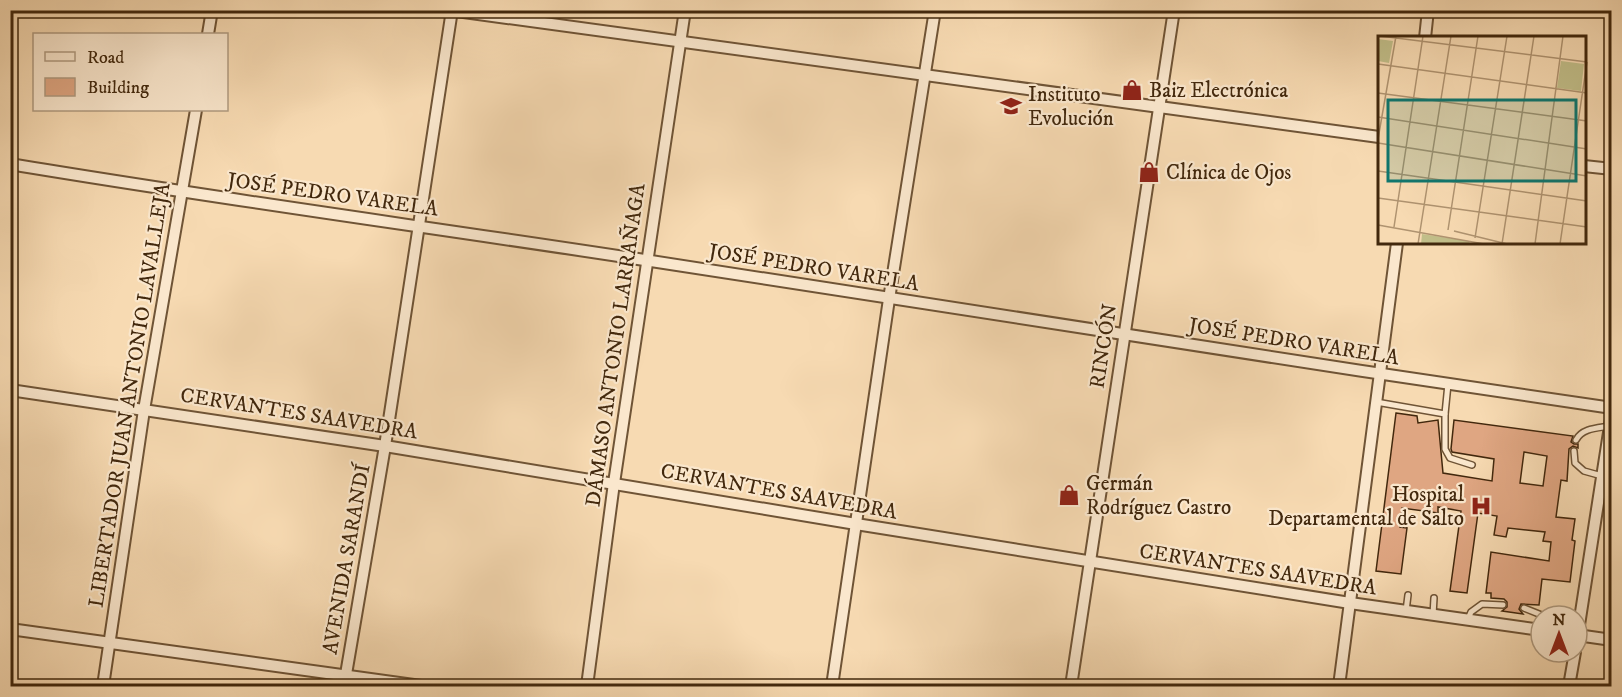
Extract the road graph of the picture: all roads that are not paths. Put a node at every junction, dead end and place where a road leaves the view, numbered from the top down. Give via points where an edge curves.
1 (212, 10) edge
2 (685, 10) edge
3 (935, 10) edge
4 (1174, 10) edge
5 (1428, 10) edge
6 (451, 11) edge
7 (208, 33) edge
8 (1425, 36) edge
9 (680, 43) junction
10 (925, 75) junction
11 (1159, 107) junction
12 (196, 111) edge
13 (1378, 137) edge
14 (10, 164) edge
15 (1586, 165) edge
16 (1611, 169) edge
17 (183, 193) junction
18 (419, 225) junction
19 (1397, 244) edge
20 (646, 260) junction
21 (889, 299) junction
22 (1124, 333) junction
23 (1380, 375) junction
24 (1448, 384) junction
25 (10, 390) edge
26 (1376, 402) junction
27 (1611, 408) edge
28 (144, 410) junction
29 (1611, 413) edge
30 (1445, 414) junction
31 (1610, 426) junction
32 (1576, 440) dead end
33 (385, 446) junction
34 (1574, 451) dead end
35 (1472, 465) dead end
36 (1602, 476) junction
37 (614, 483) junction
38 (856, 524) junction
39 (1089, 562) junction
40 (1408, 595) dead end
41 (1434, 598) dead end
42 (1350, 603) junction
43 (1503, 604) dead end
44 (1582, 604) edge
45 (1524, 608) dead end
46 (1529, 610) edge
47 (1406, 611) junction
48 (1433, 615) junction
49 (1468, 619) junction
50 (1529, 628) edge
51 (10, 630) edge
52 (1589, 637) edge
53 (1611, 640) edge
54 (108, 643) junction
55 (1573, 664) edge
56 (345, 681) edge
57 (103, 687) edge
58 (421, 687) edge
59 (587, 687) edge
60 (832, 687) edge
61 (1071, 687) edge
62 (1339, 687) edge
63 (1569, 687) edge

1 - 7 street
2 - 9 street, DÁMASO ANTONIO LARRAÑAGA
3 - 10 street
4 - 11 street, RINCÓN
5 - 8 street
6 - 9 street
6 - 18 street, AVENIDA SARANDÍ
9 - 10 street
9 - 20 street, DÁMASO ANTONIO LARRAÑAGA
10 - 11 street
10 - 21 street
11 - 13 street
11 - 22 street, RINCÓN
12 - 17 street, LIBERTADOR JUAN ANTONIO LAVALLEJA
14 - 17 street, JOSÉ PEDRO VARELA
15 - 16 street
17 - 18 street, JOSÉ PEDRO VARELA
17 - 28 street, LIBERTADOR JUAN ANTONIO LAVALLEJA
18 - 20 street, JOSÉ PEDRO VARELA
18 - 33 street, AVENIDA SARANDÍ
19 - 23 street
20 - 21 street, JOSÉ PEDRO VARELA
20 - 37 street, DÁMASO ANTONIO LARRAÑAGA
21 - 22 street, JOSÉ PEDRO VARELA
21 - 38 street
22 - 23 street, JOSÉ PEDRO VARELA
22 - 39 street, RINCÓN
23 - 24 street, JOSÉ PEDRO VARELA
23 - 26 street
24 - 27 street, JOSÉ PEDRO VARELA
24 - 30 lane
25 - 28 street, CERVANTES SAAVEDRA
26 - 30 lane
26 - 42 street
28 - 33 street, CERVANTES SAAVEDRA
28 - 54 street, LIBERTADOR JUAN ANTONIO LAVALLEJA
29 - 31 street
30 - 35 lane via 1445,449 1450,458
31 - 32 lane via 1589,430
31 - 36 street
33 - 37 street, CERVANTES SAAVEDRA
33 - 56 street, AVENIDA SARANDÍ
34 - 36 lane via 1575,463 1584,471
36 - 44 street
37 - 38 street, CERVANTES SAAVEDRA
37 - 59 street, DÁMASO ANTONIO LARRAÑAGA
38 - 39 street, CERVANTES SAAVEDRA
38 - 60 street
39 - 42 street, CERVANTES SAAVEDRA
39 - 61 street, RINCÓN
40 - 47 lane
41 - 48 lane
42 - 47 street, CERVANTES SAAVEDRA
42 - 62 street
43 - 49 lane via 1482,604
45 - 46 lane
47 - 48 street, CERVANTES SAAVEDRA
48 - 49 street, CERVANTES SAAVEDRA
49 - 50 street, CERVANTES SAAVEDRA
51 - 54 street
52 - 53 street
54 - 56 street
54 - 57 street, LIBERTADOR JUAN ANTONIO LAVALLEJA
55 - 63 street
56 - 58 street

